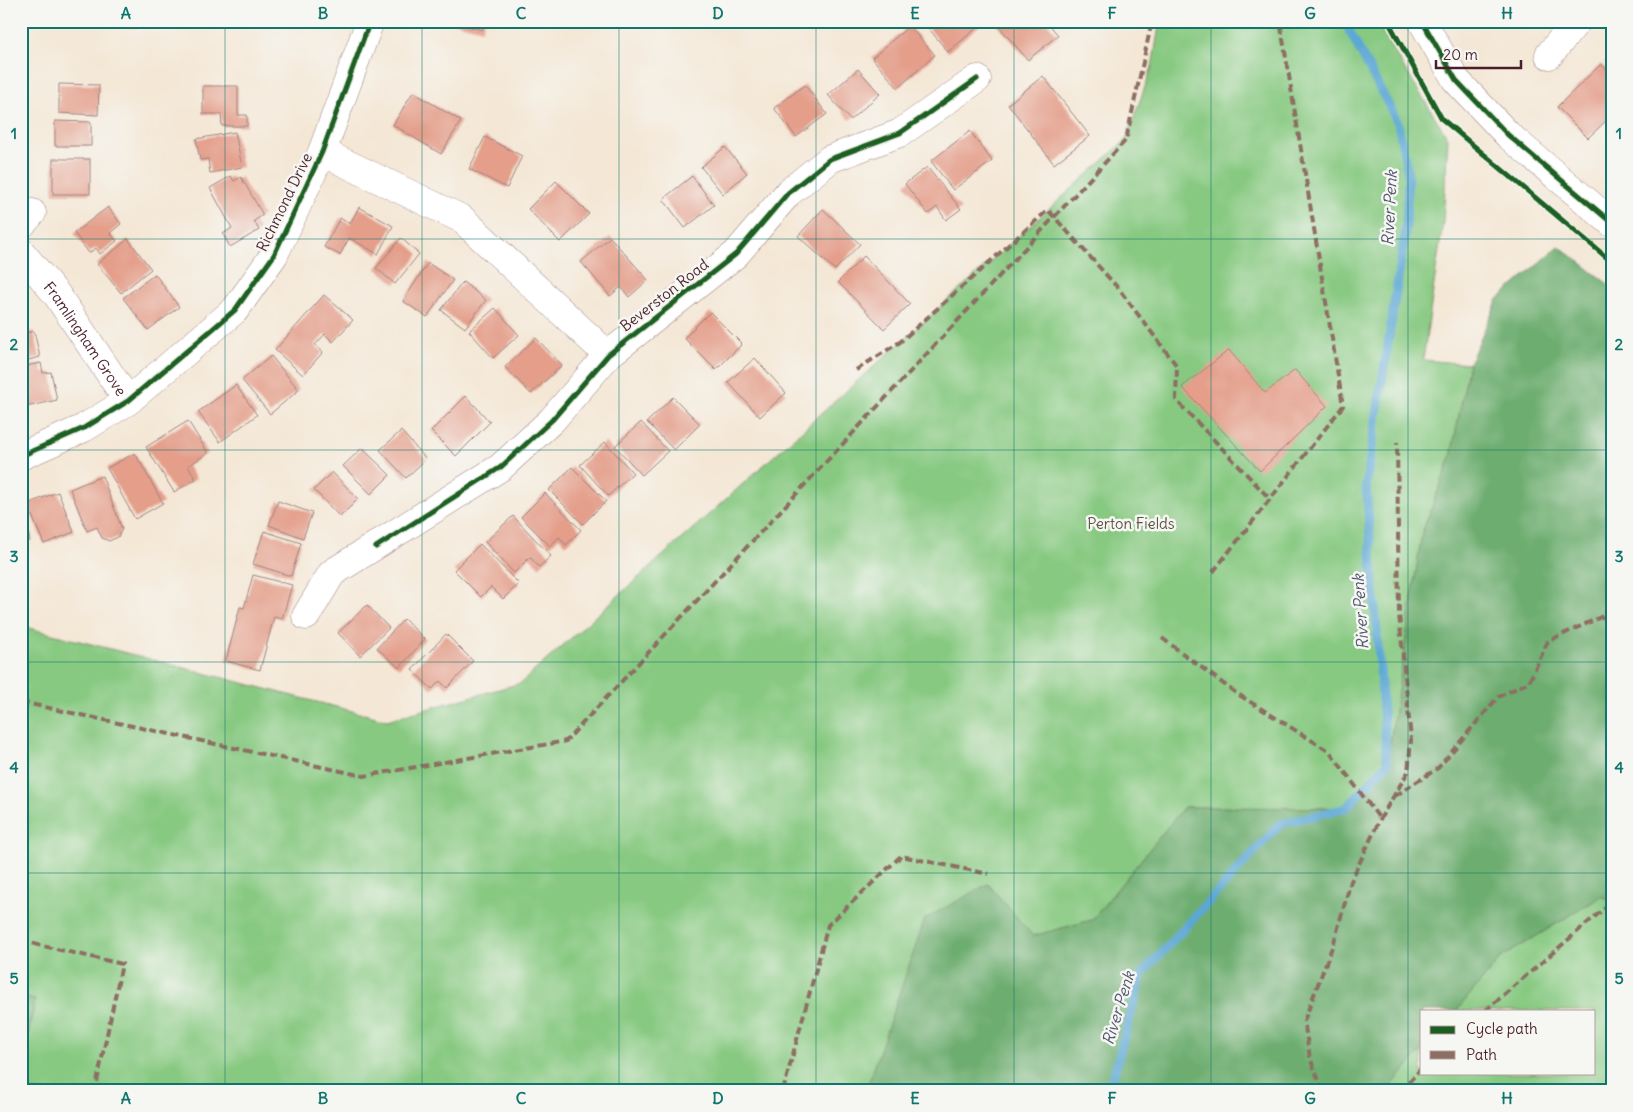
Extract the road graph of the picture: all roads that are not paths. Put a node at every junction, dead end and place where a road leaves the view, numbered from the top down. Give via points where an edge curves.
1 (370, 21) edge
2 (1422, 21) edge
3 (1577, 21) edge
4 (1549, 55) dead end
5 (977, 79) dead end
6 (322, 152) junction
7 (1612, 223) edge
8 (21, 252) edge
9 (608, 355) junction
10 (128, 402) junction
11 (21, 456) edge
12 (306, 616) dead end

1 - 6 street, Richmond Drive
2 - 7 street via 1456,80 1508,135
3 - 4 street
5 - 9 street, Beverston Road via 900,133 830,159 788,193 736,254
6 - 9 street via 462,219
6 - 10 street, Richmond Drive via 274,255 235,310
8 - 10 street, Framlingham Grove via 57,295
9 - 12 street, Beverston Road via 552,420 501,467 332,573
10 - 11 street, Richmond Drive via 84,428

